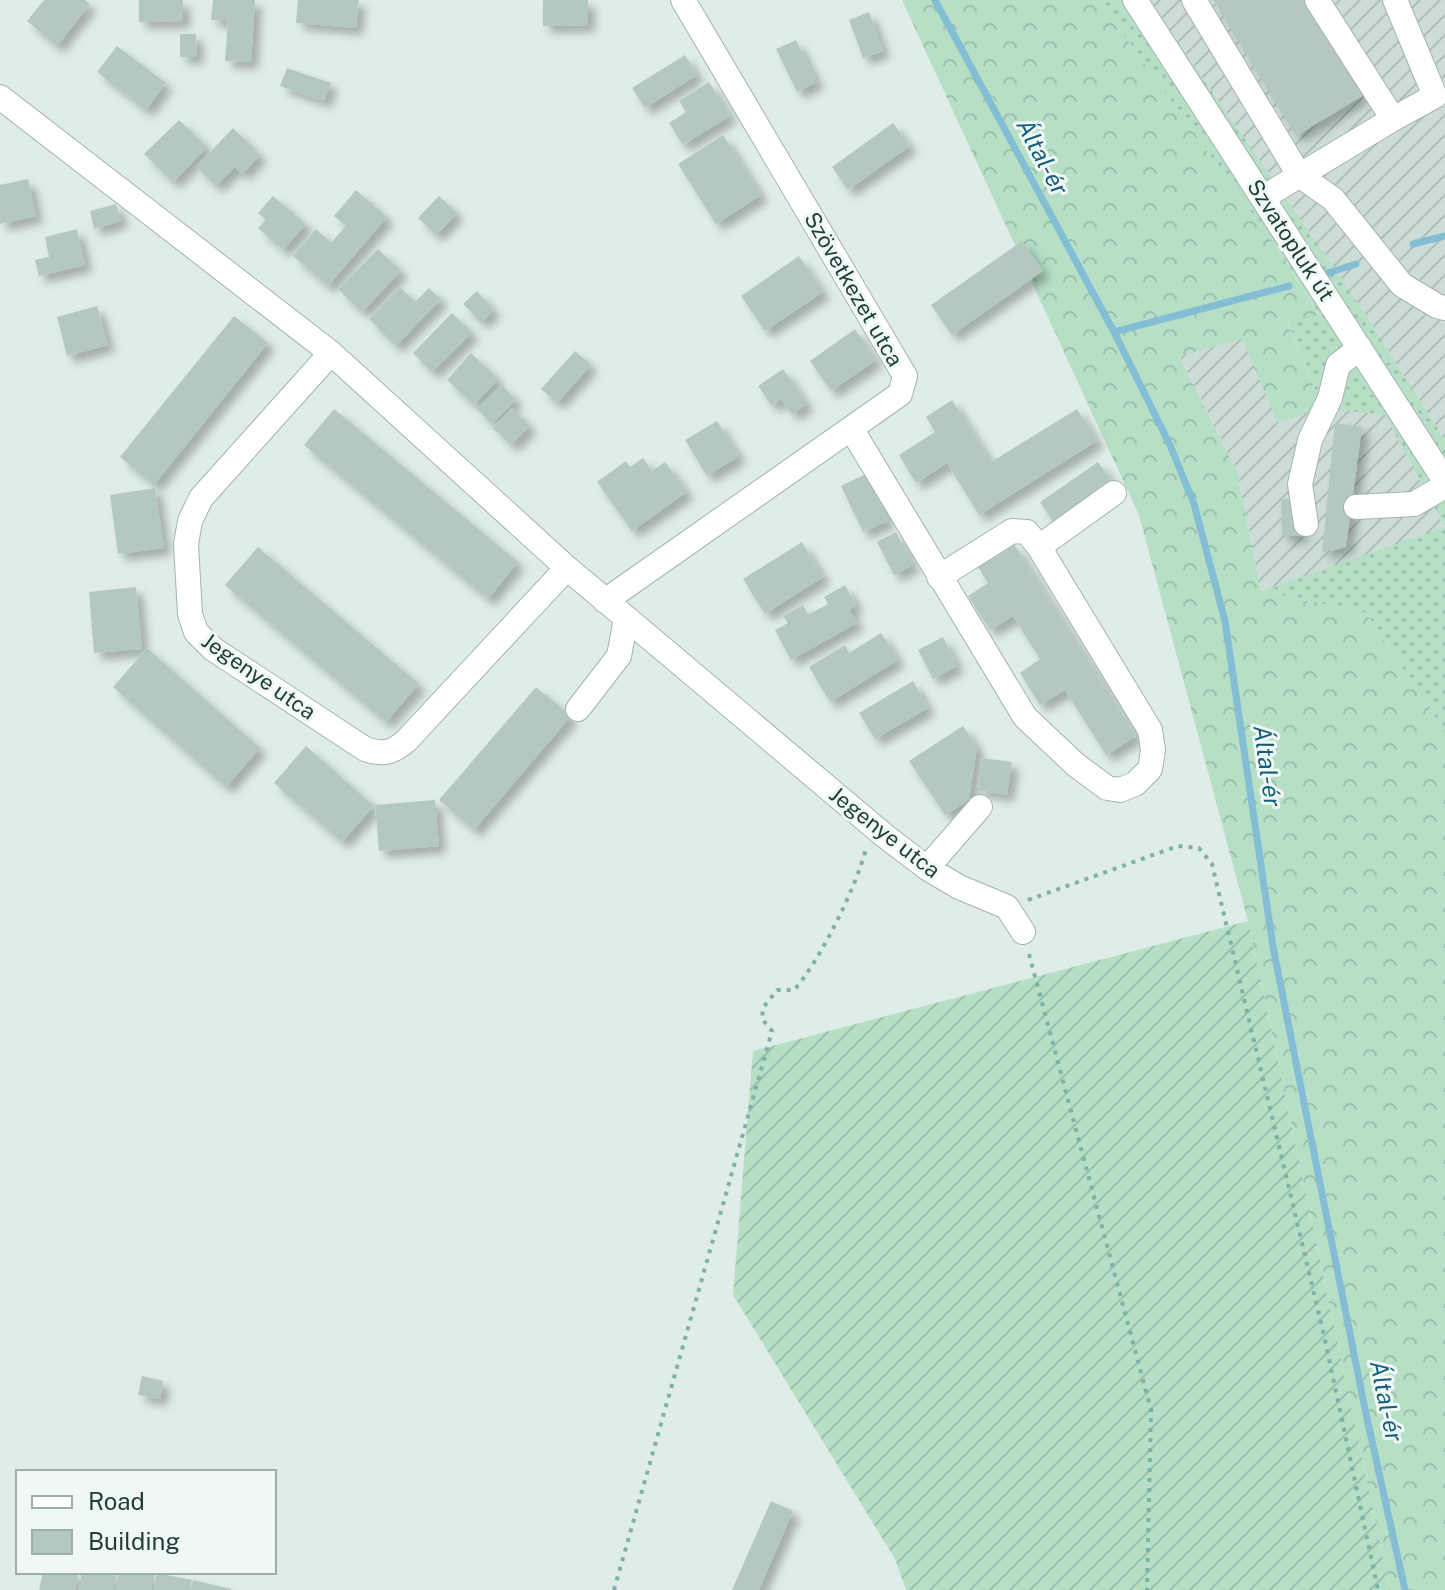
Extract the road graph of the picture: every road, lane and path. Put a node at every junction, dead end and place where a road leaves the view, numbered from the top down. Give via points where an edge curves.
1 (683, 0) edge
2 (1135, 0) edge
3 (1194, 0) edge
4 (1317, 0) edge
5 (1395, 0) edge
6 (0, 97) edge
7 (1393, 119) junction
8 (1299, 175) junction
9 (1264, 197) junction
10 (1440, 306) edge
11 (1445, 330) edge
12 (1360, 348) junction
13 (331, 353) junction
14 (852, 430) junction
15 (1445, 484) edge
16 (1114, 493) dead end
17 (1356, 507) dead end
18 (1306, 524) dead end
19 (1039, 547) junction
20 (567, 568) junction
21 (939, 577) junction
22 (605, 601) junction
23 (626, 619) junction
24 (578, 709) dead end
25 (980, 807) dead end
26 (870, 823) junction
27 (927, 868) junction
28 (1007, 907) junction
29 (1023, 932) joint
30 (614, 1590) edge
31 (1147, 1590) edge
32 (1378, 1590) edge

1 - 14 street, Szövetkezet utca via 905,376 900,394
2 - 9 street, Szvatopluk út
3 - 8 street
4 - 7 street
5 - 7 street via 1435,96
6 - 13 street, Jegenye utca
7 - 8 street
8 - 9 street
8 - 10 street via 1333,199 1402,285
9 - 12 street, Szvatopluk út
10 - 11 street
12 - 15 street, Szvatopluk út
12 - 18 street via 1338,365 1330,398 1310,440 1300,484
13 - 20 street, Jegenye utca
13 - 20 street, Jegenye utca via 201,498 190,521 190,614 196,632 213,649 365,749 381,754 406,741
14 - 21 street
14 - 22 street, Szövetkezet utca
15 - 17 street via 1414,504
16 - 19 street
19 - 21 street via 1027,532 1012,531
19 - 21 street via 1150,730 1150,769 1120,790 1107,788 1076,765 1025,717
20 - 22 street, Jegenye utca
22 - 23 street, Jegenye utca
23 - 24 street via 619,656
23 - 26 street, Jegenye utca
25 - 27 street
26 - 27 street, Jegenye utca
26 - 30 path via 866,852 818,955 794,990 777,990 763,1008 762,1019 772,1031
27 - 28 street, Jegenye utca
28 - 29 street
28 - 32 path via 1178,846 1199,848 1212,864 1325,1340
29 - 31 path via 1151,1410

